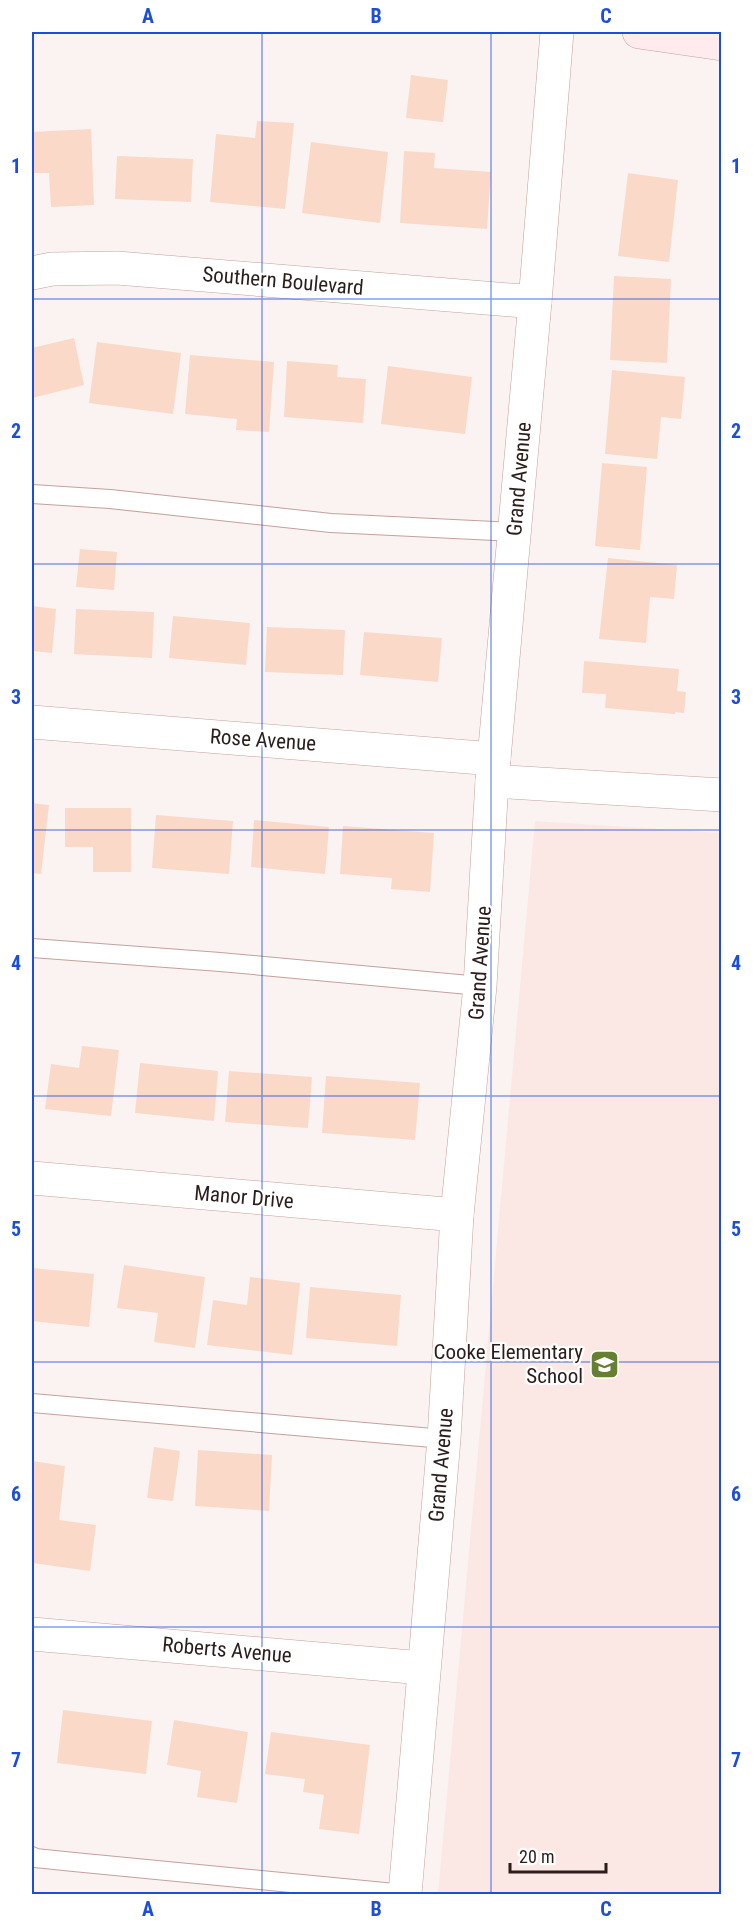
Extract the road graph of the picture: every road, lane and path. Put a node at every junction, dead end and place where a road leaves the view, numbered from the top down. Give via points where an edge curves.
1 (557, 32) edge
2 (639, 32) edge
3 (722, 44) edge
4 (32, 273) edge
5 (535, 302) junction
6 (32, 494) edge
7 (514, 532) junction
8 (32, 722) edge
9 (493, 770) junction
10 (722, 795) edge
11 (32, 948) edge
12 (480, 986) junction
13 (32, 1178) edge
14 (458, 1215) junction
15 (32, 1403) edge
16 (444, 1439) junction
17 (32, 1634) edge
18 (423, 1668) junction
19 (32, 1856) edge
20 (405, 1894) edge

1 - 5 street, Grand Avenue
2 - 3 main road
4 - 5 street, Southern Boulevard via 117,268
5 - 7 street, Grand Avenue
6 - 7 lane via 331,523
7 - 9 street, Grand Avenue
8 - 9 street, Rose Avenue
9 - 10 street, Rose Avenue
9 - 12 street, Grand Avenue
11 - 12 lane
12 - 14 street, Grand Avenue
13 - 14 street, Manor Drive
14 - 16 street, Grand Avenue
15 - 16 lane
16 - 18 street, Grand Avenue
17 - 18 street, Roberts Avenue
18 - 20 street, Grand Avenue
19 - 20 lane

